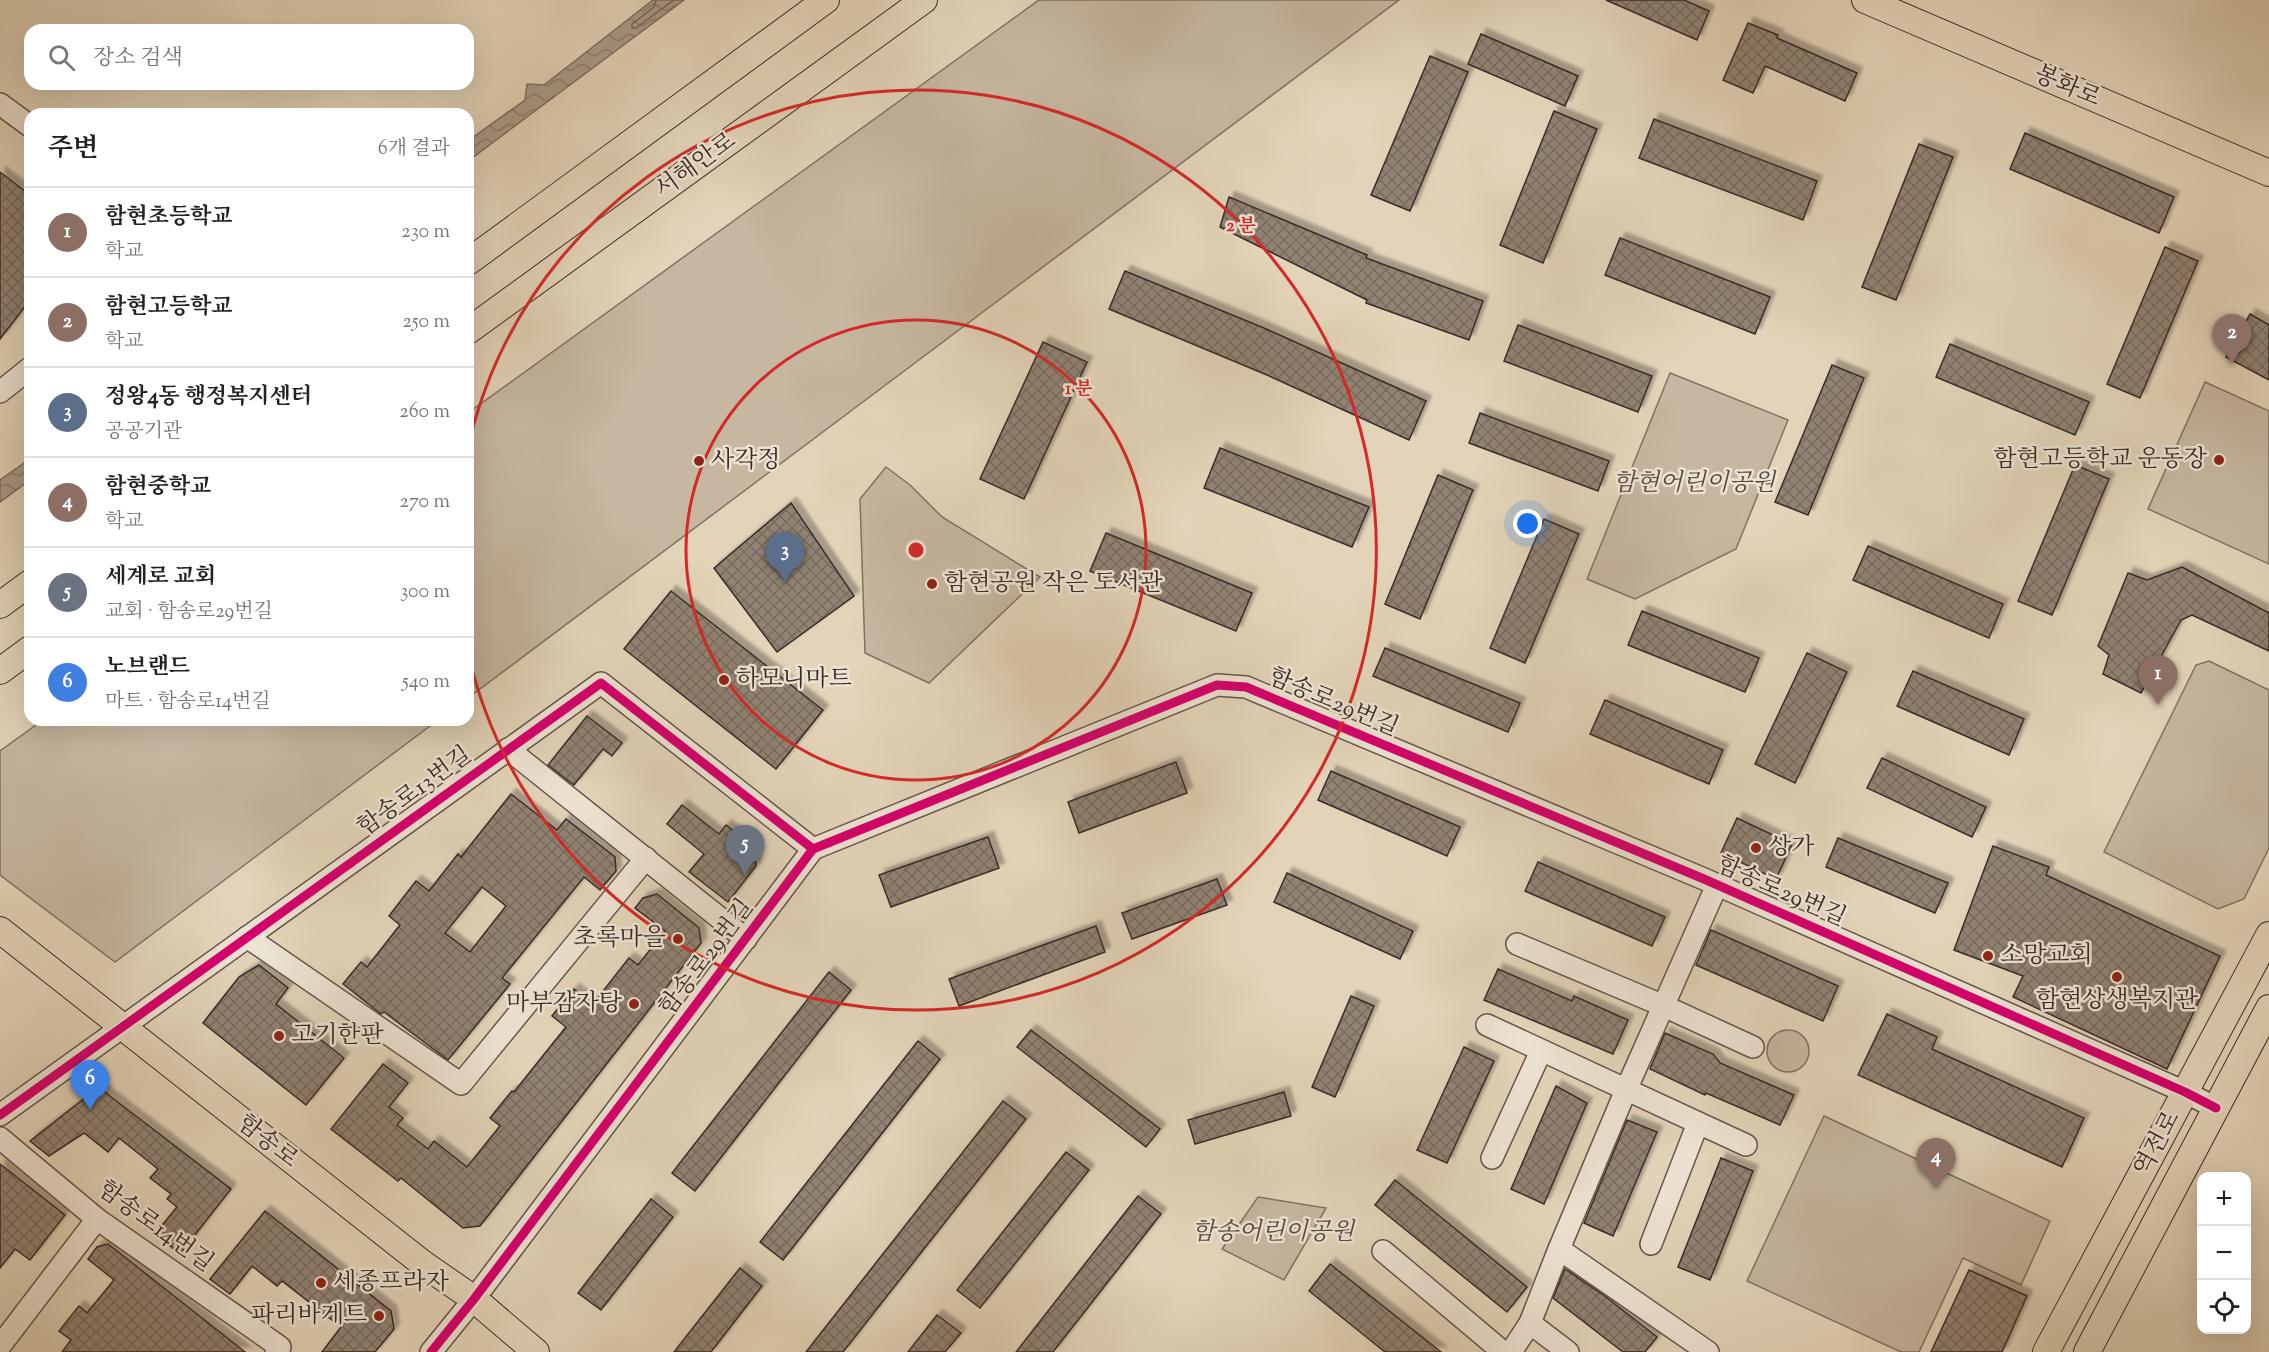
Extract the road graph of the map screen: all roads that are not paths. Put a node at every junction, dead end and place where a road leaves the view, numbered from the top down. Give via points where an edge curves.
1 (826, 0) edge
2 (924, 0) edge
3 (1865, 0) edge
4 (0, 104) edge
5 (24, 122) edge
6 (2269, 173) edge
7 (474, 258) edge
8 (474, 327) edge
9 (24, 373) edge
10 (0, 392) edge
11 (24, 587) edge
12 (0, 605) edge
13 (24, 653) edge
14 (0, 671) edge
15 (508, 749) junction
16 (813, 849) junction
17 (646, 858) junction
18 (1717, 885) junction
19 (0, 930) edge
20 (2269, 935) edge
21 (247, 937) junction
22 (746, 939) junction
23 (1517, 944) dead end
24 (1664, 1006) junction
25 (2269, 1008) edge
26 (1487, 1025) dead end
27 (122, 1027) junction
28 (1753, 1047) dead end
29 (1541, 1051) junction
30 (1626, 1090) junction
31 (2185, 1092) junction
32 (2216, 1108) junction
33 (0, 1114) edge
34 (1698, 1123) junction
35 (0, 1138) edge
36 (1746, 1145) dead end
37 (1492, 1158) dead end
38 (97, 1220) junction
39 (1651, 1244) dead end
40 (1559, 1249) junction
41 (1383, 1251) dead end
42 (474, 1299) junction
43 (1530, 1323) junction
44 (0, 1346) edge
45 (276, 1352) edge
46 (431, 1352) edge
47 (536, 1352) edge
48 (1503, 1352) edge
49 (1511, 1352) edge
50 (1568, 1352) edge
51 (1707, 1352) edge
52 (2046, 1352) edge
53 (2087, 1352) edge

1 - 7 main road
2 - 8 main road, 서해안로
3 - 6 main road, 봉화로
4 - 5 street
9 - 10 street
11 - 12 main road
13 - 14 main road
15 - 16 street, 함송로13번길 via 601,682
15 - 17 street
15 - 21 street, 함송로13번길
16 - 18 street, 함송로29번길 via 1217,685 1246,687
16 - 22 street, 함송로29번길
17 - 21 street via 461,1084
17 - 22 street
18 - 24 street
18 - 31 street, 함송로29번길
19 - 27 main road, 함송로
20 - 31 main road, 역전로
21 - 27 street, 함송로13번길
22 - 42 street, 함송로29번길
23 - 24 street
24 - 28 street
24 - 30 street
25 - 32 main road, 역전로
26 - 29 street
27 - 33 street
27 - 42 main road, 함송로 via 422,1263
29 - 30 street
29 - 37 street
30 - 34 street
30 - 40 street
31 - 32 street, 함송로29번길
31 - 52 main road, 역전로
32 - 53 main road, 역전로
34 - 36 street
34 - 39 street
35 - 38 street, 함송로14번길
38 - 44 street
38 - 45 street, 함송로14번길 via 280,1347
40 - 43 street
40 - 51 street
41 - 48 street
42 - 46 street, 함송로29번길
42 - 47 main road, 함송로
43 - 49 street
43 - 50 street

